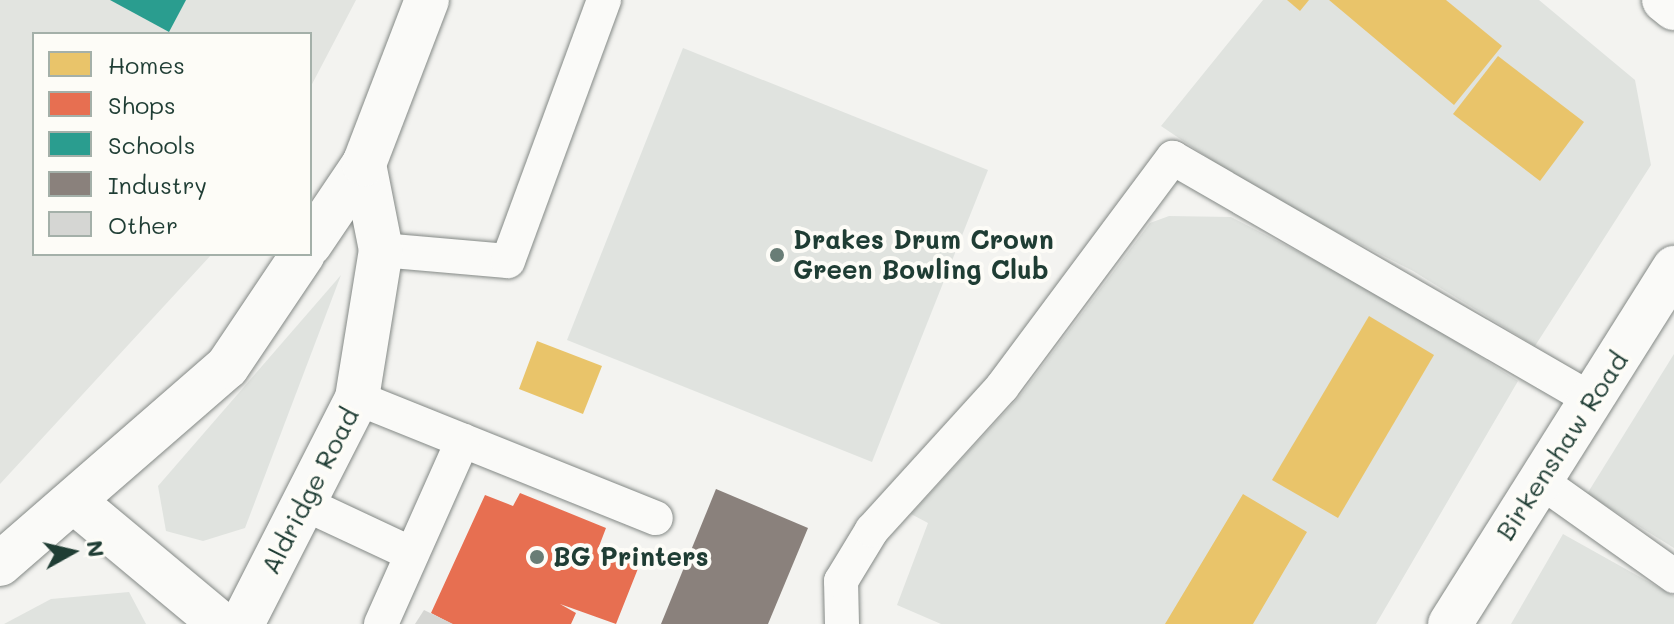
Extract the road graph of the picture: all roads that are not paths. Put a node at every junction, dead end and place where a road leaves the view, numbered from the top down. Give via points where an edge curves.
1 (427, 0) edge
2 (604, 0) edge
3 (1664, 0) edge
4 (1674, 8) edge
5 (364, 164) junction
6 (312, 241) edge
7 (381, 250) junction
8 (302, 256) edge
9 (1674, 268) edge
10 (357, 398) junction
11 (1593, 400) junction
12 (463, 440) junction
13 (1539, 480) junction
14 (303, 503) junction
15 (77, 504) junction
16 (656, 518) dead end
17 (412, 554) junction
18 (0, 564) edge
19 (1674, 576) edge
20 (221, 624) edge
21 (242, 624) edge
22 (381, 624) edge
23 (842, 624) edge
24 (1450, 624) edge

1 - 5 street
2 - 7 lane via 508,261
3 - 4 street
5 - 6 street
5 - 7 street, Aldridge Road
7 - 10 street, Aldridge Road
8 - 15 street via 227,367
9 - 11 street, Birkenshaw Road
10 - 12 lane
10 - 14 street, Aldridge Road
11 - 13 street, Birkenshaw Road
11 - 23 lane via 1173,158 1002,387 872,530 841,581
12 - 16 lane
12 - 17 lane
13 - 19 lane
13 - 24 street, Birkenshaw Road
14 - 17 lane
14 - 21 street, Aldridge Road
15 - 18 street
15 - 20 street
17 - 22 lane

